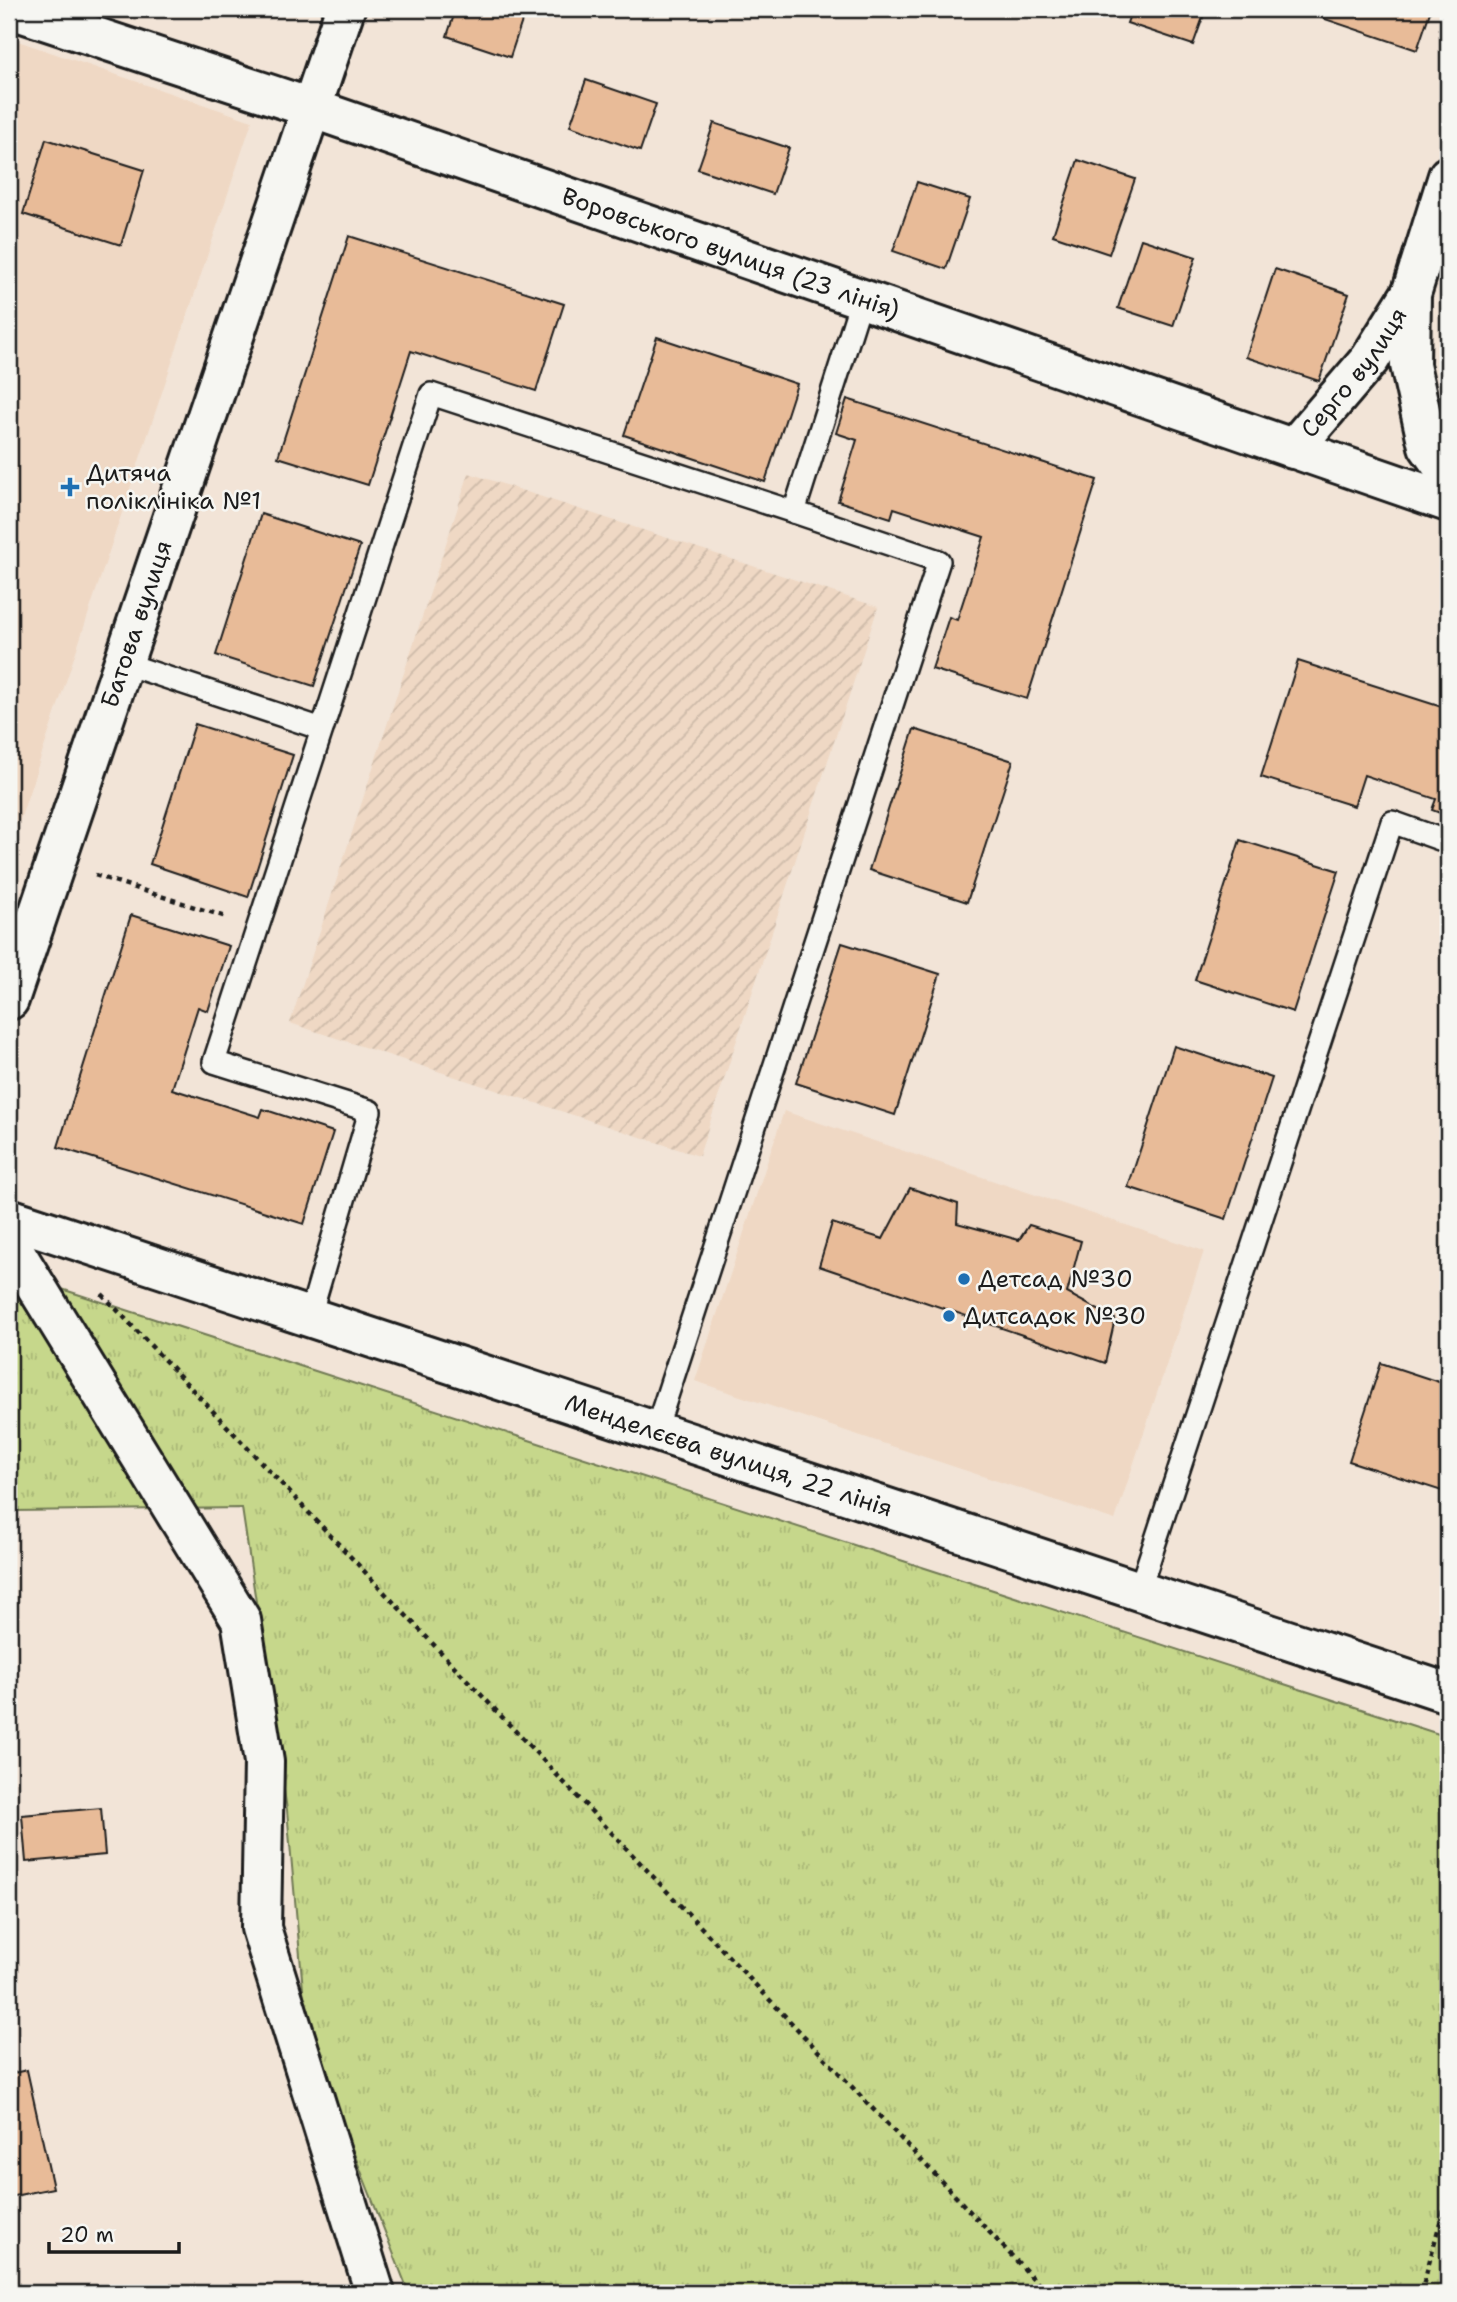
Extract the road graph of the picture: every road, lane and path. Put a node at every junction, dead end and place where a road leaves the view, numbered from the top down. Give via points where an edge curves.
1 (11, 9) edge
2 (345, 9) edge
3 (311, 108) junction
4 (1448, 176) edge
5 (1411, 294) junction
6 (861, 301) junction
7 (1293, 449) junction
8 (1448, 474) edge
9 (1448, 502) edge
10 (794, 512) junction
11 (123, 663) junction
12 (322, 729) junction
13 (1448, 842) edge
14 (55, 862) junction
15 (257, 927) junction
16 (9, 1000) edge
17 (9, 1218) edge
18 (9, 1242) edge
19 (99, 1291) dead end
20 (309, 1319) junction
21 (655, 1433) junction
22 (1139, 1591) junction
23 (1448, 1693) edge
24 (1448, 2193) edge
25 (375, 2293) edge
26 (1047, 2293) edge
27 (1421, 2293) edge

1 - 3 street, Воровського вулиця (23 лiнiя)
2 - 3 street, Батова вулиця
3 - 6 street, Воровського вулиця (23 лiнiя)
3 - 11 street, Батова вулиця
4 - 5 street, Серго вулиця
5 - 7 street, Серго вулиця via 1370,359
5 - 8 street, Серго вулиця via 1410,365 1428,446
6 - 7 street, Воровського вулиця (23 лiнiя)
6 - 10 lane
7 - 9 street, Воровського вулиця (23 лiнiя)
10 - 12 lane via 431,394
10 - 21 lane via 939,561
11 - 12 lane
11 - 14 street, Батова вулиця
12 - 15 lane
13 - 22 lane via 1392,822
14 - 15 path
14 - 16 street, Батова вулиця
15 - 20 lane via 214,1062 370,1111
17 - 20 street, Менделєєва вулиця, 22 лінія
18 - 25 street via 241,1620 264,1762 261,1928
19 - 26 path
20 - 21 street, Менделєєва вулиця, 22 лінія
21 - 22 street, Менделєєва вулиця, 22 лінія
22 - 23 street, Менделєєва вулиця, 22 лінія
24 - 27 path

